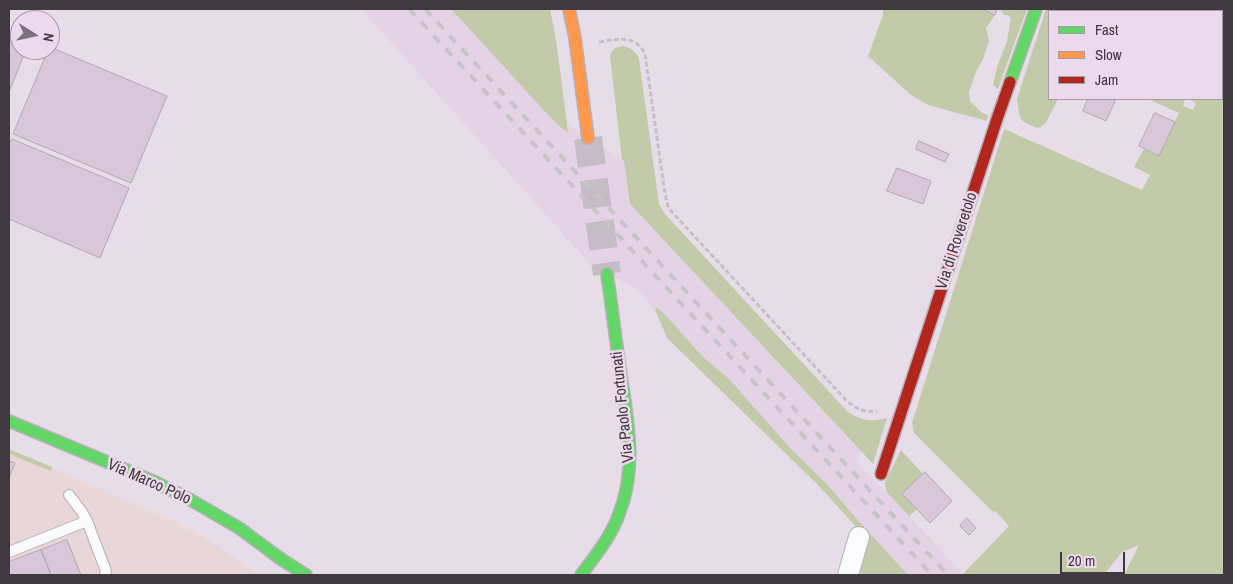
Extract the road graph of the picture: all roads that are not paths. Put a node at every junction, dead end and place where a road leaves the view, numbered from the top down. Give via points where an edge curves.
1 (569, 9) edge
2 (1036, 9) edge
3 (588, 138) tunnel mouth
4 (607, 274) tunnel mouth
5 (9, 421) edge
6 (881, 474) dead end
7 (69, 494) dead end
8 (87, 521) junction
9 (859, 537) dead end
10 (9, 552) edge
11 (281, 559) junction
12 (591, 562) junction
13 (105, 575) edge
14 (297, 575) edge
15 (306, 575) edge
16 (572, 575) edge
17 (581, 575) edge
18 (848, 575) edge

1 - 3 street
2 - 6 street, Via di Roveretolo
4 - 12 street, Via Paolo Fortunati via 629,433 630,462 628,489 621,512
5 - 11 street, Via Marco Polo via 189,499 239,528
7 - 8 lane
8 - 10 lane
8 - 13 lane
9 - 18 street
11 - 14 street, Via Marco Polo
11 - 15 street, Via Marco Polo
12 - 16 street, Via Paolo Fortunati
12 - 17 street, Via Paolo Fortunati

